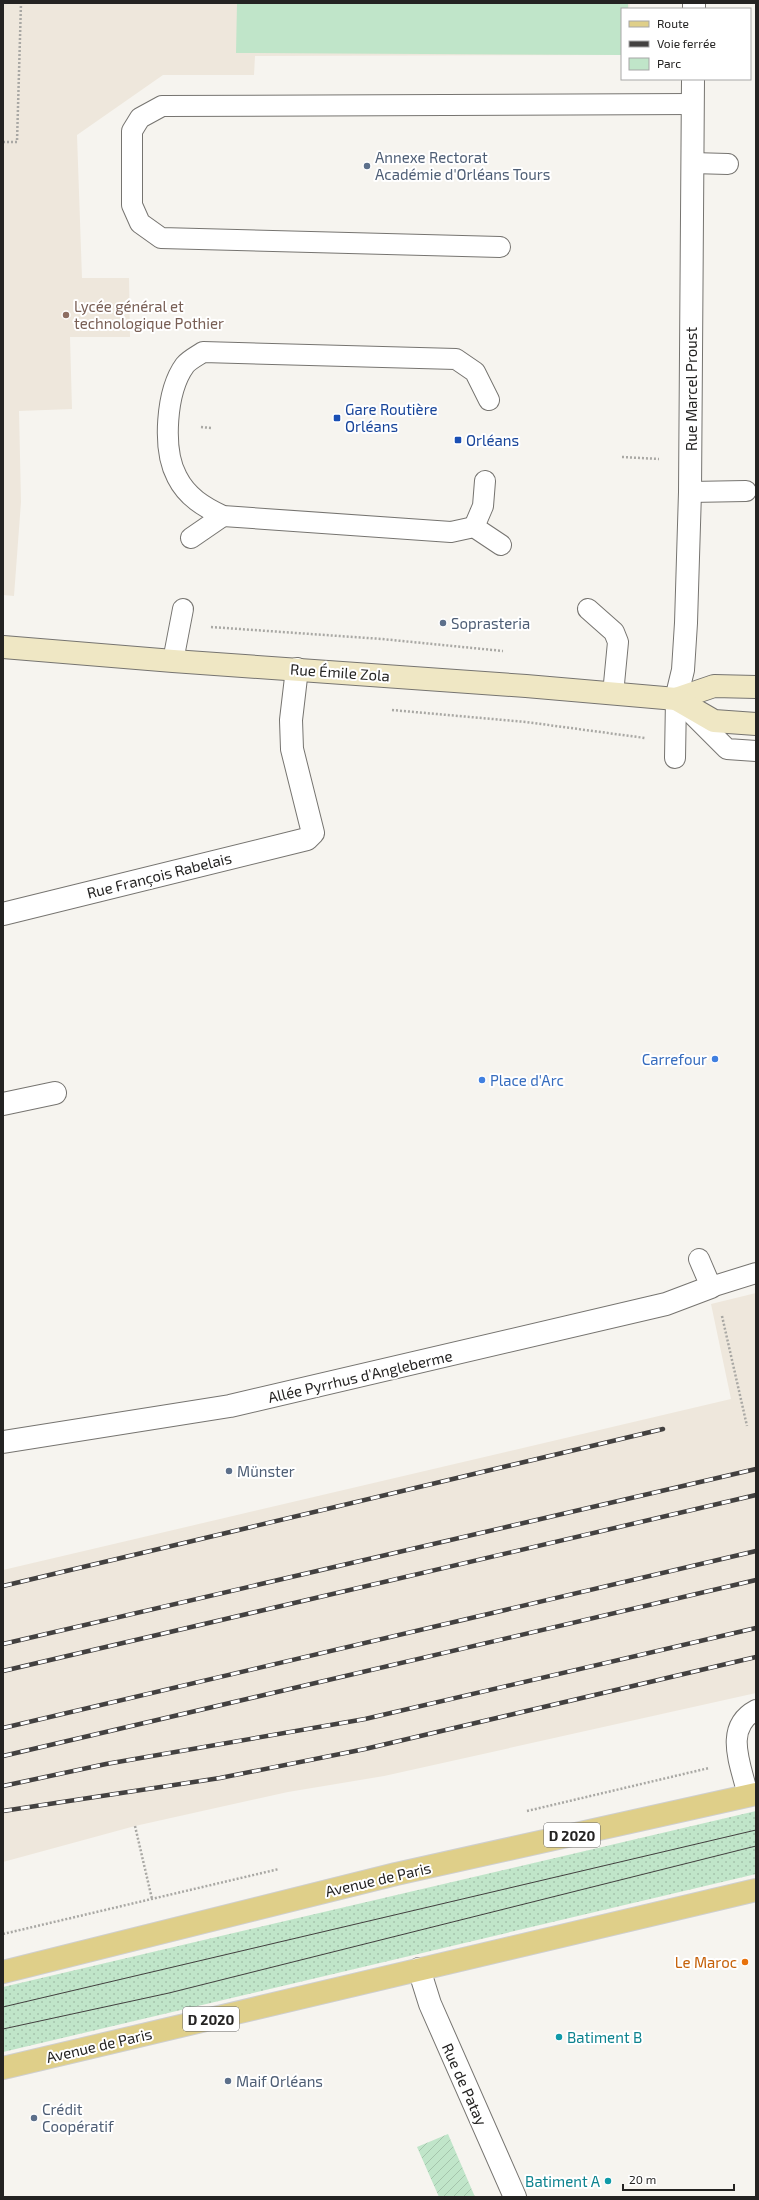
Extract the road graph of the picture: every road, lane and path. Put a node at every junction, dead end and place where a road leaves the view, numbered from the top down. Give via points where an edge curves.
1 (21, 3) edge
2 (693, 80) edge
3 (693, 104) junction
4 (3, 142) edge
5 (692, 163) junction
6 (728, 164) dead end
7 (500, 247) dead end
8 (489, 400) dead end
9 (201, 427) dead end
10 (211, 428) dead end
11 (622, 457) dead end
12 (660, 459) dead end
13 (485, 481) dead end
14 (746, 491) dead end
15 (690, 492) junction
16 (223, 516) junction
17 (474, 527) junction
18 (191, 538) dead end
19 (501, 545) dead end
20 (588, 609) dead end
21 (182, 617) joint
22 (3, 647) edge
23 (506, 651) dead end
24 (173, 662) junction
25 (297, 669) junction
26 (756, 687) edge
27 (613, 694) junction
28 (676, 699) junction
29 (391, 710) dead end
30 (756, 724) edge
31 (650, 739) dead end
32 (756, 751) edge
33 (674, 758) dead end
34 (3, 914) edge
35 (55, 1093) dead end
36 (3, 1104) edge
37 (699, 1259) dead end
38 (756, 1273) edge
39 (711, 1287) junction
40 (747, 1426) dead end
41 (3, 1442) edge
42 (756, 1710) edge
43 (752, 1795) edge
44 (134, 1826) dead end
45 (756, 1890) edge
46 (152, 1899) dead end
47 (419, 1970) junction
48 (3, 1972) edge
49 (3, 2068) edge
50 (515, 2197) edge

1 - 4 path via 17,142
2 - 3 street, Rue Marcel Proust
3 - 5 street, Rue Marcel Proust
3 - 7 lane via 162,106 140,118 132,131 132,205 140,223 161,238
5 - 6 lane
5 - 15 street, Rue Marcel Proust
8 - 16 lane via 475,372 456,359 203,352 186,364 174,386 168,423 169,459 177,478 189,495 202,506
9 - 10 path
11 - 12 path
13 - 17 lane via 483,506
14 - 15 lane
15 - 28 street, Rue Marcel Proust via 686,623 682,670
16 - 17 lane via 451,532
16 - 18 lane
17 - 19 lane
20 - 27 lane via 614,632 618,642
21 - 23 path
21 - 24 lane
22 - 24 street, Rue Émile Zola
24 - 25 street, Rue Émile Zola
25 - 27 street, Rue Émile Zola
25 - 34 street, Rue François Rabelais via 291,720 292,749 313,833 307,839
26 - 28 street via 714,686
27 - 28 street, Rue Émile Zola
28 - 30 street via 714,721
28 - 32 lane via 727,749
28 - 33 lane
29 - 31 path via 526,722
35 - 36 street
37 - 39 lane
38 - 39 lane
39 - 40 path via 718,1299
39 - 41 street, Allée Pyrrhus d'Angleberme via 666,1304 230,1406
42 - 43 lane via 743,1718 737,1728 737,1751
43 - 48 main road, Avenue de Paris / D 2020 via 396,1874
44 - 46 path
45 - 47 main road, Avenue de Paris / D 2020
47 - 49 main road, Avenue de Paris / D 2020
47 - 50 street, Rue de Patay via 422,1986

